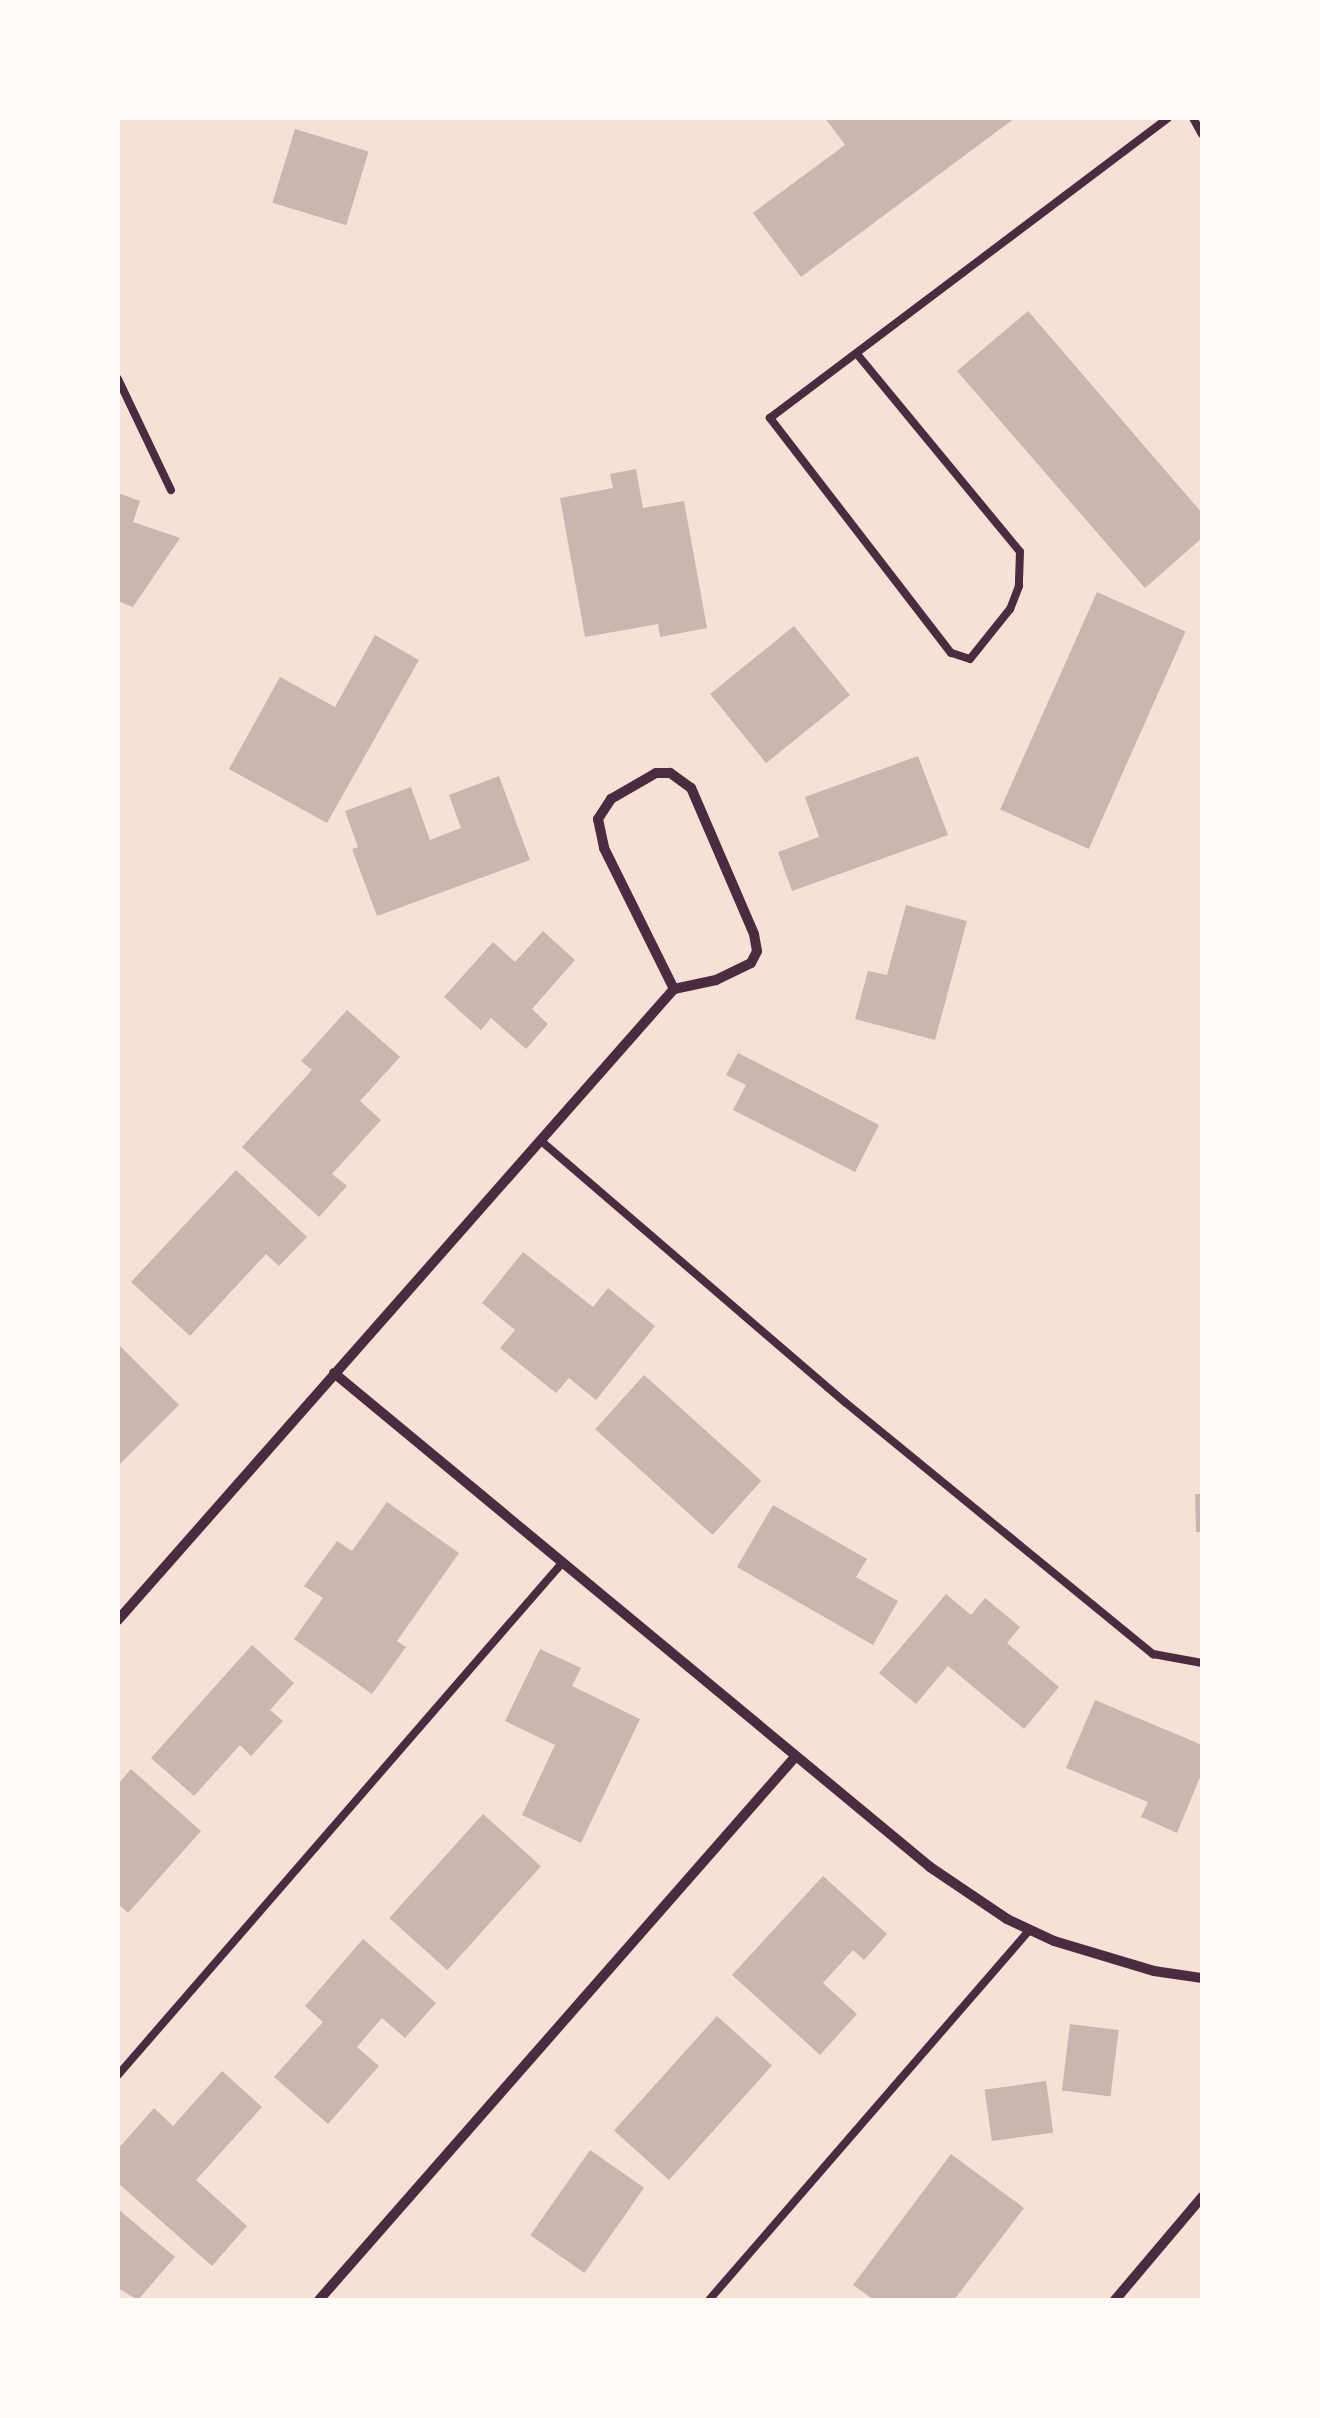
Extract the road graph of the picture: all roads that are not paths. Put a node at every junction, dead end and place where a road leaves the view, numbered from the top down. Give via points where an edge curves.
1 (1168, 118) edge
2 (1193, 118) edge
3 (1202, 134) edge
4 (857, 354) junction
5 (118, 378) edge
6 (171, 490) dead end
7 (674, 989) junction
8 (540, 1140) junction
9 (334, 1373) junction
10 (562, 1563) junction
11 (118, 1620) edge
12 (1202, 1663) edge
13 (795, 1757) junction
14 (1030, 1930) junction
15 (1202, 1978) edge
16 (118, 2075) edge
17 (1202, 2197) edge
18 (319, 2300) edge
19 (709, 2300) edge
20 (1115, 2300) edge

1 - 4 lane
2 - 3 lane
4 - 4 lane via 770,418 951,653 970,659 1010,609 1020,552
5 - 6 lane
7 - 7 street via 751,964 757,951 691,788 670,773 656,773 611,799 598,818 604,848
7 - 8 street
8 - 9 street
8 - 12 lane via 1153,1654
9 - 10 street
9 - 11 street
10 - 13 street
10 - 16 lane
13 - 14 street via 930,1867
13 - 18 street
14 - 15 street via 1103,1958
14 - 19 lane
17 - 20 street

